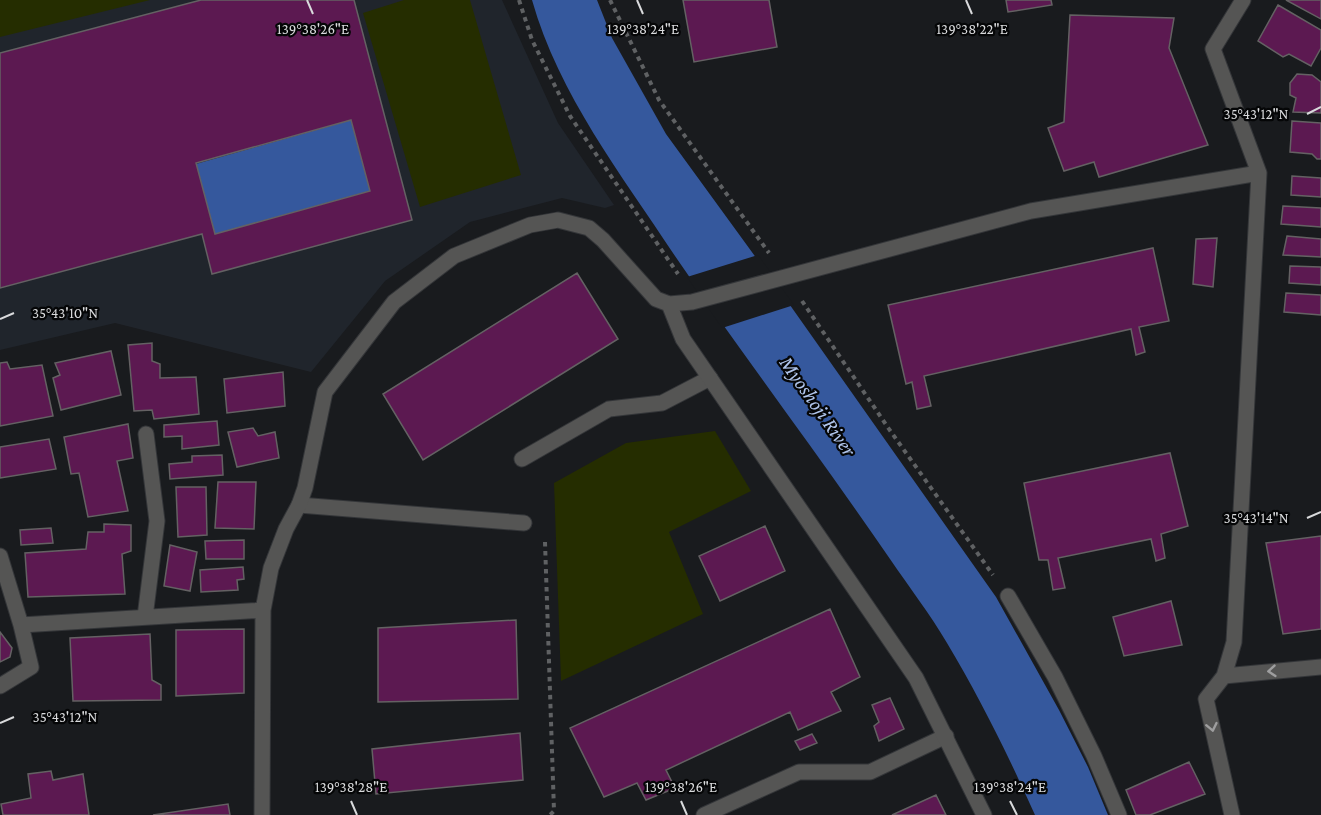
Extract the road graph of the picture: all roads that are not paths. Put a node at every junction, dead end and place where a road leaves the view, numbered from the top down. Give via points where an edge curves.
1 (1243, 0) edge
2 (1259, 173) junction
3 (669, 304) junction
4 (710, 378) junction
5 (146, 434) dead end
6 (522, 459) dead end
7 (299, 505) junction
8 (524, 523) road end
9 (0, 556) edge
10 (1008, 596) road end
11 (263, 610) junction
12 (145, 617) junction
13 (21, 625) junction
14 (1321, 667) edge
15 (1224, 676) junction
16 (0, 686) edge
17 (946, 736) junction
18 (262, 815) edge
19 (704, 815) edge
20 (984, 815) edge
21 (1119, 815) edge
22 (1232, 815) edge

1 - 2 street via 1213,49
2 - 3 street via 1031,211 705,299
2 - 15 street via 1234,642
3 - 4 street via 683,339
3 - 7 street via 656,299 589,228 558,220 530,225 454,256 394,302 325,392
4 - 6 street via 662,403 609,409
4 - 17 street via 916,678
5 - 12 street via 157,521
7 - 8 street
7 - 11 street via 271,568
9 - 13 street
10 - 21 street via 1055,676
11 - 12 street
11 - 18 street
12 - 13 street
13 - 16 street via 31,667
14 -> 15 street
15 -> 22 street via 1206,699
17 - 19 street via 870,772 799,772
17 - 20 street

